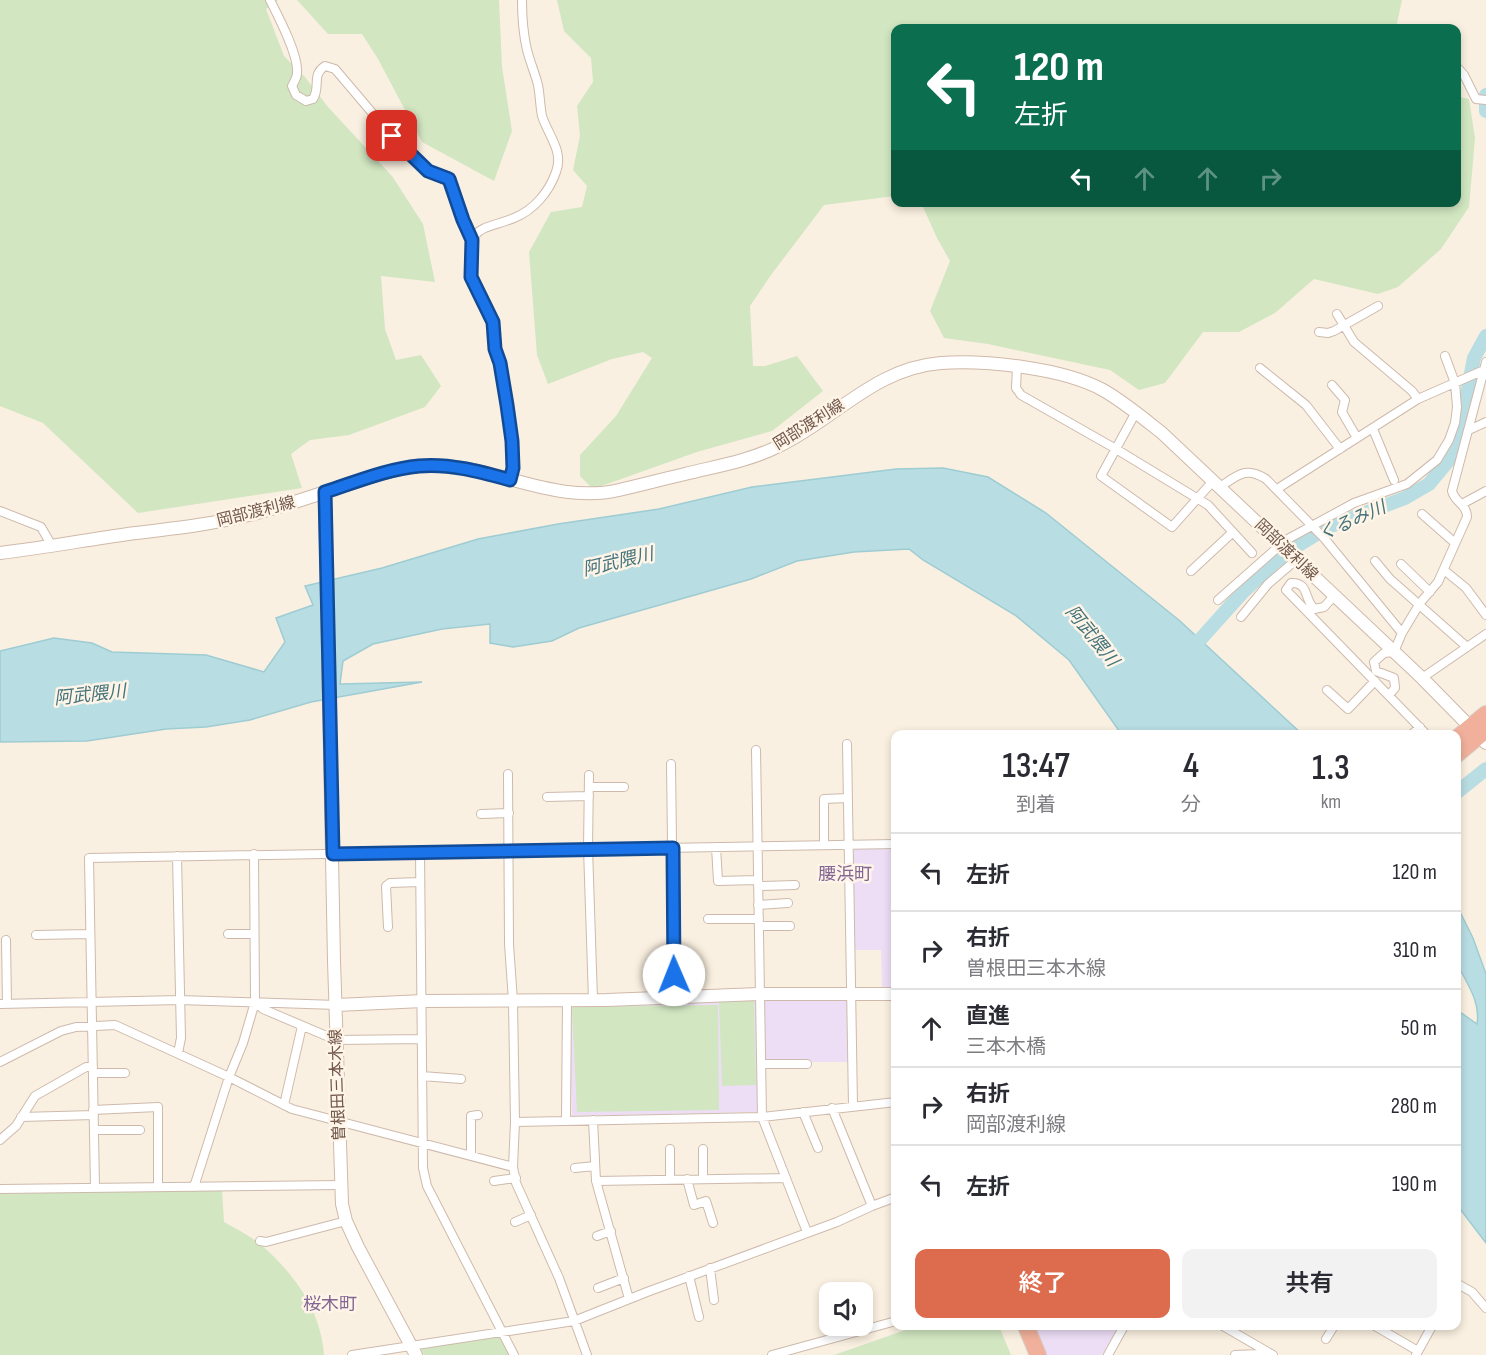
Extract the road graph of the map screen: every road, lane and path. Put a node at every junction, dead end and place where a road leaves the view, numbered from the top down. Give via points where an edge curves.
1 (270, 0) edge
2 (522, 0) edge
3 (1461, 72) edge
4 (1483, 100) edge
5 (472, 240) junction
6 (1378, 306) dead end
7 (1337, 314) dead end
8 (1343, 326) junction
9 (1319, 332) dead end
10 (1445, 356) dead end
11 (1017, 367) junction
12 (1485, 367) edge
13 (1260, 368) dead end
14 (1455, 383) junction
15 (1332, 385) dead end
16 (1418, 399) junction
17 (1136, 412) junction
18 (1486, 422) edge
19 (1373, 429) junction
20 (1469, 430) junction
21 (1357, 438) junction
22 (1116, 448) junction
23 (1340, 449) junction
24 (510, 480) junction
25 (1394, 480) dead end
26 (1216, 484) junction
27 (1277, 489) junction
28 (1486, 490) edge
29 (325, 492) junction
30 (1197, 498) junction
31 (1462, 504) junction
32 (0, 511) edge
33 (1422, 514) dead end
34 (1311, 525) junction
35 (1233, 532) junction
36 (1455, 543) junction
37 (1281, 544) junction
38 (52, 546) junction
39 (0, 553) edge
40 (1252, 553) dead end
41 (1295, 559) junction
42 (1375, 561) dead end
43 (1401, 564) dead end
44 (1444, 570) junction
45 (1191, 571) dead end
46 (1430, 592) junction
47 (1334, 596) junction
48 (1218, 600) dead end
49 (1420, 603) junction
50 (1486, 615) edge
51 (1240, 617) dead end
52 (1402, 633) junction
53 (1486, 634) edge
54 (1467, 647) junction
55 (1394, 652) junction
56 (1422, 678) junction
57 (1375, 681) junction
58 (1327, 690) dead end
59 (1389, 695) junction
60 (1486, 714) edge
61 (1420, 727) junction
62 (1417, 730) edge
63 (1423, 730) edge
64 (1480, 734) edge
65 (1461, 738) edge
66 (848, 744) dead end
67 (756, 750) dead end
68 (1461, 751) edge
69 (671, 764) dead end
70 (508, 774) dead end
71 (589, 775) dead end
72 (624, 786) dead end
73 (589, 791) junction
74 (547, 797) dead end
75 (849, 798) junction
76 (509, 813) junction
77 (482, 814) dead end
78 (891, 844) edge
79 (824, 845) junction
80 (849, 845) junction
81 (716, 847) junction
82 (758, 847) junction
83 (588, 848) junction
84 (673, 848) junction
85 (509, 850) junction
86 (420, 852) junction
87 (254, 854) junction
88 (333, 854) junction
89 (177, 856) junction
90 (420, 882) junction
91 (758, 883) junction
92 (795, 885) dead end
93 (788, 903) dead end
94 (758, 905) junction
95 (708, 919) dead end
96 (759, 922) junction
97 (790, 926) dead end
98 (388, 927) dead end
99 (90, 934) junction
100 (228, 934) dead end
101 (254, 934) junction
102 (36, 935) dead end
103 (6, 940) dead end
104 (759, 994) junction
105 (851, 994) junction
106 (891, 994) edge
107 (674, 996) junction
108 (180, 1000) junction
109 (567, 1000) junction
110 (593, 1000) junction
111 (423, 1001) junction
112 (513, 1001) junction
113 (92, 1002) junction
114 (255, 1002) junction
115 (3, 1004) edge
116 (337, 1005) junction
117 (92, 1026) junction
118 (302, 1026) junction
119 (422, 1039) junction
120 (336, 1040) junction
121 (178, 1053) junction
122 (0, 1062) edge
123 (761, 1064) junction
124 (807, 1064) dead end
125 (93, 1070) junction
126 (126, 1073) dead end
127 (422, 1076) junction
128 (229, 1077) junction
129 (461, 1079) dead end
130 (891, 1102) edge
131 (284, 1105) junction
132 (853, 1106) junction
133 (832, 1108) junction
134 (94, 1112) junction
135 (803, 1112) junction
136 (478, 1115) dead end
137 (762, 1116) junction
138 (21, 1117) junction
139 (566, 1120) junction
140 (593, 1120) junction
141 (339, 1121) junction
142 (515, 1122) junction
143 (94, 1130) junction
144 (140, 1130) dead end
145 (0, 1140) edge
146 (423, 1143) junction
147 (818, 1148) dead end
148 (670, 1149) dead end
149 (704, 1149) dead end
150 (471, 1155) junction
151 (595, 1166) junction
152 (513, 1167) junction
153 (575, 1168) dead end
154 (516, 1178) junction
155 (786, 1178) junction
156 (670, 1179) junction
157 (687, 1179) junction
158 (703, 1179) junction
159 (494, 1181) dead end
160 (596, 1181) junction
161 (341, 1185) junction
162 (194, 1186) junction
163 (158, 1187) junction
164 (95, 1188) junction
165 (0, 1189) edge
166 (891, 1199) edge
167 (872, 1206) junction
168 (531, 1215) junction
169 (346, 1221) junction
170 (515, 1222) dead end
171 (713, 1223) dead end
172 (611, 1231) junction
173 (807, 1232) junction
174 (597, 1236) dead end
175 (260, 1240) dead end
176 (710, 1268) junction
177 (689, 1276) junction
178 (624, 1278) junction
179 (1461, 1286) edge
180 (598, 1288) dead end
181 (629, 1299) junction
182 (714, 1300) dead end
183 (1486, 1308) edge
184 (699, 1317) dead end
185 (574, 1321) junction
186 (891, 1322) edge
187 (1018, 1330) edge
188 (1028, 1330) edge
189 (1122, 1330) edge
190 (1231, 1330) edge
191 (1332, 1330) edge
192 (1381, 1330) edge
193 (1430, 1330) edge
194 (502, 1331) junction
195 (1326, 1339) dead end
196 (414, 1350) edge
197 (1270, 1353) edge
198 (1417, 1353) edge
199 (352, 1355) edge
200 (514, 1355) edge
201 (587, 1355) edge
202 (772, 1355) edge
203 (1027, 1355) edge
204 (1038, 1355) edge
205 (1108, 1355) edge
206 (1235, 1355) edge

1 - 5 street via 297,65 292,86 296,95 306,101 313,99 318,72 325,66 336,69 402,148 428,171 449,179
2 - 5 street via 526,49 558,165 536,204 514,218 482,228
3 - 4 street via 1476,99
5 - 24 street via 471,277 493,322 507,405 512,441
6 - 8 street
7 - 8 street
8 - 9 street via 1328,333
8 - 16 street via 1354,342
10 - 14 street
11 - 17 main road, 岡部渡利線 via 1082,380
11 - 22 street via 1016,388 1021,395
11 - 24 main road, 岡部渡利線 via 977,363 923,365 855,395 827,417 764,452 615,491 574,494
12 - 14 street
12 - 20 street
13 - 23 street via 1306,405
14 - 16 street
14 - 34 street via 1455,423 1437,460 1407,484 1354,503
15 - 21 street via 1345,400 1342,412
16 - 19 street
17 - 22 street
17 - 26 main road, 岡部渡利線
18 - 20 street
19 - 21 street
19 - 25 street
20 - 31 street via 1452,491
21 - 23 street
22 - 30 street
22 - 30 street via 1101,476 1173,527
23 - 27 street
24 - 29 main road, 岡部渡利線 via 460,468 420,466 382,473
26 - 27 street via 1255,472
26 - 30 street
26 - 37 main road, 岡部渡利線
27 - 34 street
28 - 31 street
29 - 38 main road, 岡部渡利線 via 221,522
29 - 88 main road, 曽根田三本木線
30 - 35 street
31 - 36 street via 1467,517
32 - 38 street via 41,527
33 - 36 street
34 - 37 street
34 - 52 street
35 - 40 street
35 - 45 street
36 - 44 street
37 - 41 main road, 岡部渡利線
37 - 48 street
38 - 39 main road, 岡部渡利線
41 - 47 main road, 岡部渡利線
41 - 51 street
42 - 49 street
43 - 46 street
44 - 46 street
44 - 50 street via 1466,588
46 - 49 street
47 - 55 main road, 岡部渡利線
47 - 57 street via 1324,607 1314,609 1300,583 1291,583 1286,590
49 - 52 street
49 - 54 street
52 - 55 street
53 - 54 street
54 - 56 street
55 - 56 main road, 岡部渡利線
55 - 59 street via 1384,653 1374,662 1376,671 1394,678 1395,688
56 - 64 main road, 岡部渡利線
57 - 58 street via 1348,709
57 - 59 street
59 - 61 street
60 - 64 highway
61 - 62 street
61 - 63 street
64 - 65 highway
64 - 68 highway
66 - 75 street
67 - 82 street
69 - 84 street
70 - 76 street
71 - 73 street
72 - 73 street
73 - 74 street
73 - 83 street
75 - 79 street via 824,799
75 - 80 street
76 - 77 street
76 - 85 street
78 - 80 street
79 - 80 street
79 - 82 street
80 - 105 street
81 - 82 street
81 - 84 street
81 - 91 street via 718,881
82 - 91 street
83 - 84 street
83 - 85 street
83 - 110 street
84 - 107 street
85 - 86 street
85 - 112 street
86 - 88 street
86 - 90 street
87 - 88 street
87 - 89 street
87 - 101 street
88 - 116 main road, 曽根田三本木線
89 - 99 street via 88,858
89 - 108 street
90 - 98 street via 387,884
90 - 111 street
91 - 92 street
91 - 94 street
93 - 94 street
94 - 96 street
95 - 96 street
96 - 97 street
96 - 104 street
99 - 102 street
99 - 113 street
100 - 101 street
101 - 114 street
103 - 115 street
104 - 105 main road
104 - 107 main road
104 - 123 street
105 - 106 main road
105 - 132 street
107 - 110 main road
108 - 113 street
108 - 114 street
108 - 121 street
109 - 110 main road
109 - 112 main road
109 - 139 street
111 - 112 main road
111 - 116 main road
111 - 119 street
112 - 142 street
113 - 115 street
113 - 117 street
114 - 116 street
114 - 118 street
114 - 128 street
116 - 120 main road, 曽根田三本木線
117 - 121 street via 115,1025
117 - 122 street via 61,1031
117 - 125 street
118 - 120 street
118 - 131 street
119 - 120 street
119 - 127 street
120 - 141 main road, 曽根田三本木線
121 - 128 street
123 - 124 street
123 - 137 street
125 - 126 street
125 - 134 street
125 - 138 street via 86,1067 42,1090
127 - 129 street
127 - 146 street
128 - 131 street
128 - 162 street
130 - 132 street
131 - 141 street
132 - 133 street
133 - 135 street
133 - 167 street
134 - 138 street
134 - 143 street
134 - 163 street via 158,1107
135 - 137 street
135 - 147 street
136 - 150 street via 471,1116
137 - 140 street
137 - 155 street
138 - 145 street
139 - 140 street
139 - 142 street
140 - 151 street
141 - 146 street
141 - 161 main road, 曽根田三本木線
142 - 152 street
143 - 144 street
143 - 164 street
146 - 150 street
146 - 194 street via 427,1186
148 - 156 street
149 - 158 street
150 - 152 street
151 - 153 street
151 - 160 street
152 - 154 street
154 - 159 street
154 - 168 street
155 - 158 street
155 - 173 street
156 - 157 street
156 - 160 street
157 - 158 street
157 - 171 street via 694,1204 706,1201
160 - 172 street
161 - 162 street
161 - 169 main road, 曽根田三本木線
162 - 163 street
163 - 164 street
164 - 165 street
166 - 167 street
167 - 173 street
168 - 170 street
168 - 185 street
169 - 175 street via 266,1242
169 - 196 main road, 曽根田三本木線
172 - 174 street
172 - 178 street
173 - 176 street
176 - 177 street
176 - 182 street
177 - 181 street
177 - 184 street
178 - 180 street
178 - 181 street
179 - 183 street
181 - 185 street
185 - 194 street
185 - 201 street
186 - 202 street
187 - 203 highway
188 - 204 highway
189 - 205 street
190 - 197 street
191 - 195 street
192 - 198 street
193 - 198 street
194 - 196 street
194 - 200 street
196 - 199 street
197 - 206 street

